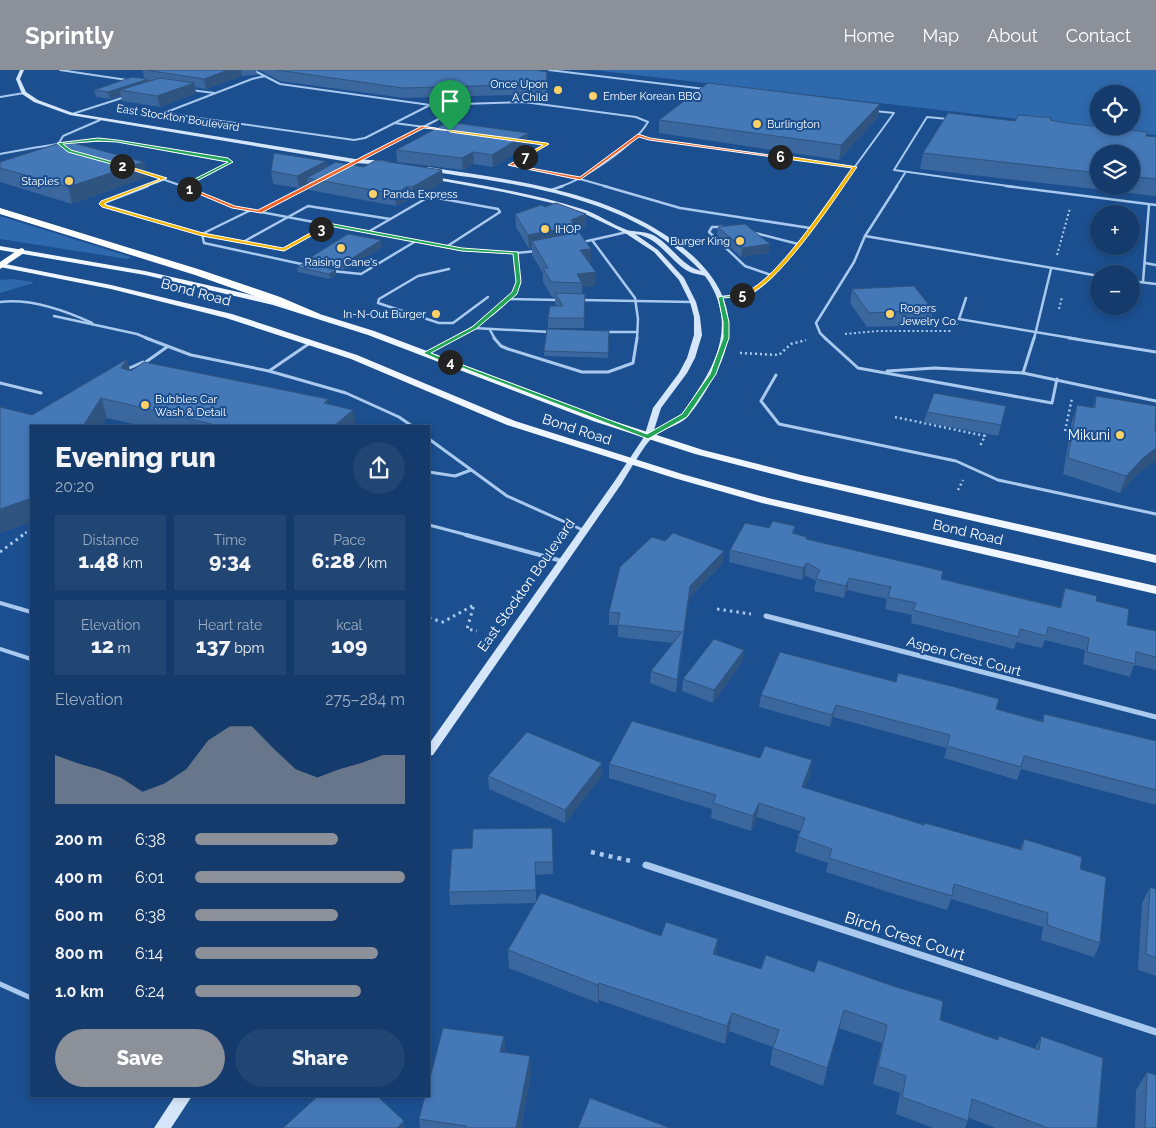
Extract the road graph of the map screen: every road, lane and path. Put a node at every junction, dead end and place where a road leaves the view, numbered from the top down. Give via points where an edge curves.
1 (22, 70) edge
2 (60, 70) edge
3 (247, 70) edge
4 (549, 70) edge
5 (264, 76) junction
6 (134, 82) edge
7 (188, 90) edge
8 (706, 90) edge
9 (24, 93) junction
10 (214, 93) junction
11 (0, 97) edge
12 (126, 97) edge
13 (430, 104) junction
14 (468, 104) junction
15 (874, 110) edge
16 (72, 114) junction
17 (100, 120) junction
18 (956, 120) edge
19 (394, 123) junction
20 (423, 127) junction
21 (443, 130) edge
22 (638, 135) junction
23 (522, 141) edge
24 (59, 143) junction
25 (64, 147) edge
26 (0, 154) edge
27 (355, 161) junction
28 (395, 163) edge
29 (854, 167) junction
30 (341, 168) edge
31 (422, 168) edge
32 (382, 170) edge
33 (140, 171) edge
34 (905, 174) junction
35 (419, 176) edge
36 (165, 178) junction
37 (580, 179) junction
38 (318, 181) edge
39 (184, 186) junction
40 (551, 190) junction
41 (1149, 204) junction
42 (1156, 205) edge
43 (1070, 206) dead end
44 (251, 210) junction
45 (0, 211) edge
46 (259, 212) junction
47 (286, 217) junction
48 (390, 219) junction
49 (328, 225) junction
50 (730, 228) edge
51 (810, 228) junction
52 (749, 231) edge
53 (368, 232) junction
54 (628, 232) junction
55 (202, 234) junction
56 (864, 236) junction
57 (592, 240) junction
58 (416, 241) junction
59 (243, 242) junction
60 (575, 243) edge
61 (798, 244) junction
62 (446, 246) junction
63 (0, 248) edge
64 (540, 250) edge
65 (21, 252) junction
66 (516, 253) junction
67 (1056, 256) dead end
68 (1145, 264) junction
69 (1156, 265) edge
70 (0, 266) edge
71 (309, 266) edge
72 (449, 269) dead end
73 (328, 270) edge
74 (1051, 270) junction
75 (709, 275) junction
76 (771, 275) junction
77 (1090, 275) edge
78 (1140, 282) edge
79 (1143, 282) junction
80 (1156, 284) edge
81 (1062, 296) dead end
82 (488, 297) dead end
83 (720, 297) junction
84 (508, 298) junction
85 (966, 298) dead end
86 (568, 300) edge
87 (578, 300) edge
88 (0, 302) edge
89 (637, 302) junction
90 (693, 302) junction
91 (1059, 309) dead end
92 (315, 314) junction
93 (54, 316) dead end
94 (96, 325) junction
95 (474, 328) junction
96 (490, 330) junction
97 (956, 331) dead end
98 (558, 332) edge
99 (598, 332) edge
100 (638, 332) junction
101 (1036, 332) junction
102 (824, 337) junction
103 (312, 342) junction
104 (167, 346) junction
105 (740, 352) dead end
106 (1156, 352) edge
107 (426, 353) junction
108 (143, 362) junction
109 (142, 370) edge
110 (269, 371) junction
111 (120, 372) edge
112 (880, 372) junction
113 (1023, 373) junction
114 (776, 375) dead end
115 (1057, 379) junction
116 (0, 383) edge
117 (41, 392) dead end
118 (1081, 400) dead end
119 (1156, 401) edge
120 (895, 417) dead end
121 (410, 425) edge
122 (1065, 431) dead end
123 (648, 437) junction
124 (430, 440) edge
125 (980, 446) dead end
126 (631, 462) junction
127 (471, 470) junction
128 (430, 472) edge
129 (964, 477) dead end
130 (958, 490) dead end
131 (1156, 514) edge
132 (430, 525) edge
133 (30, 530) edge
134 (585, 530) junction
135 (0, 552) edge
136 (1156, 559) edge
137 (564, 561) junction
138 (1156, 590) edge
139 (0, 603) edge
140 (716, 609) dead end
141 (30, 612) edge
142 (766, 616) joint
143 (430, 618) edge
144 (477, 631) dead end
145 (0, 649) edge
146 (30, 659) edge
147 (1156, 717) edge
148 (430, 751) edge
149 (591, 852) dead end
150 (646, 865) joint
151 (0, 984) edge
152 (30, 998) edge
153 (1156, 1032) edge
154 (183, 1097) edge
155 (162, 1128) edge

1 - 9 street via 18,79
2 - 6 lane
3 - 5 lane
4 - 8 lane
5 - 10 lane
5 - 13 lane via 280,84
7 - 10 lane
9 - 11 lane
9 - 16 street, East Stockton Boulevard via 45,106
10 - 19 lane via 164,113 348,140 366,138
12 - 16 lane
13 - 14 lane
13 - 19 lane
14 - 20 lane
14 - 22 lane via 524,102 643,118 648,126
15 - 29 lane via 894,113
16 - 17 street, East Stockton Boulevard
17 - 24 lane via 63,136
17 - 27 street, East Stockton Boulevard
18 - 34 lane via 927,117 894,170
19 - 20 lane
20 - 21 lane
20 - 27 lane
22 - 29 lane
22 - 37 lane
23 - 37 lane via 547,144 510,165
24 - 25 lane
24 - 26 lane
24 - 39 lane via 117,141 231,162
27 - 28 street, East Stockton Boulevard
27 - 30 lane
27 - 32 street, East Stockton Boulevard
29 - 51 lane
31 - 40 street, East Stockton Boulevard
33 - 36 lane
34 - 41 lane
34 - 56 lane
35 - 54 street, East Stockton Boulevard via 554,202 583,211
36 - 39 lane
36 - 55 lane via 101,204
37 - 40 lane
37 - 51 lane via 680,208
38 - 46 lane
39 - 44 lane via 234,207
40 - 75 street, East Stockton Boulevard via 594,203 654,230
41 - 42 lane
41 - 68 lane
43 - 67 path
44 - 46 lane
44 - 55 lane
45 - 92 highway via 208,276
46 - 47 lane
47 - 48 lane via 314,205
47 - 49 lane
47 - 59 lane
48 - 53 lane
48 - 62 lane via 432,197 498,209 500,212
49 - 53 lane
49 - 59 lane via 284,250
50 - 76 lane via 712,227 709,232 745,266
51 - 61 lane
52 - 61 lane
53 - 58 lane
54 - 57 lane
54 - 75 street via 649,235 690,269
54 - 90 street, East Stockton Boulevard via 672,266 682,278
55 - 59 lane
55 - 71 lane via 204,243
56 - 74 lane
56 - 102 lane via 854,262 816,323
57 - 60 lane
57 - 89 lane
58 - 62 lane
58 - 73 lane via 361,274
61 - 76 lane
62 - 66 lane
63 - 65 main road, Bond Road
64 - 66 lane
65 - 70 highway
65 - 92 main road, Bond Road via 205,286
66 - 84 lane via 519,282 515,293
68 - 69 lane
68 - 79 lane
70 - 103 main road, Bond Road via 166,299
72 - 82 lane via 418,276 379,299 378,303 447,324
74 - 77 lane
74 - 101 lane
75 - 83 street, East Stockton Boulevard
76 - 83 lane via 749,294
78 - 79 lane
79 - 80 lane
81 - 91 path
83 - 123 street, East Stockton Boulevard via 726,338 713,374 685,415
84 - 86 lane
84 - 95 lane
85 - 101 lane via 958,319
87 - 89 lane
88 - 94 lane via 25,302 75,314
89 - 90 lane
89 - 100 lane
90 - 123 street, East Stockton Boulevard via 697,317 696,344 683,373 657,408
92 - 107 main road, Bond Road
93 - 94 lane
94 - 104 lane via 137,334
95 - 96 lane
95 - 107 lane
96 - 98 lane
96 - 100 lane via 500,345 568,371 595,373 622,369 633,363
97 - 102 path via 878,331
99 - 100 lane
101 - 106 lane
101 - 113 lane
102 - 105 path via 796,342 784,347 779,355
102 - 112 lane via 858,368
103 - 110 lane
103 - 126 main road, Bond Road via 510,423
104 - 108 lane
104 - 110 lane via 191,355
107 - 123 main road, Bond Road
108 - 109 lane
108 - 111 lane
110 - 121 lane via 346,393
112 - 113 lane via 936,368
112 - 115 lane via 1052,403
113 - 115 lane
114 - 131 lane via 761,401 779,424 956,461 998,480
115 - 119 lane
116 - 117 lane
118 - 122 path via 1072,398
120 - 125 path via 985,436
123 - 126 street, East Stockton Boulevard
123 - 136 main road, Bond Road via 800,478
124 - 127 lane
126 - 134 street, East Stockton Boulevard
126 - 138 main road, Bond Road via 766,501
127 - 128 lane via 455,476
127 - 134 lane via 507,496
129 - 130 path
132 - 137 lane
133 - 135 path
134 - 137 street, East Stockton Boulevard
137 - 148 street, East Stockton Boulevard
139 - 141 lane
140 - 142 path
142 - 147 street, Aspen Crest Court
143 - 144 path via 443,622 474,605 467,629
145 - 146 lane
149 - 150 path
150 - 153 street, Birch Crest Court
151 - 152 lane
154 - 155 street

